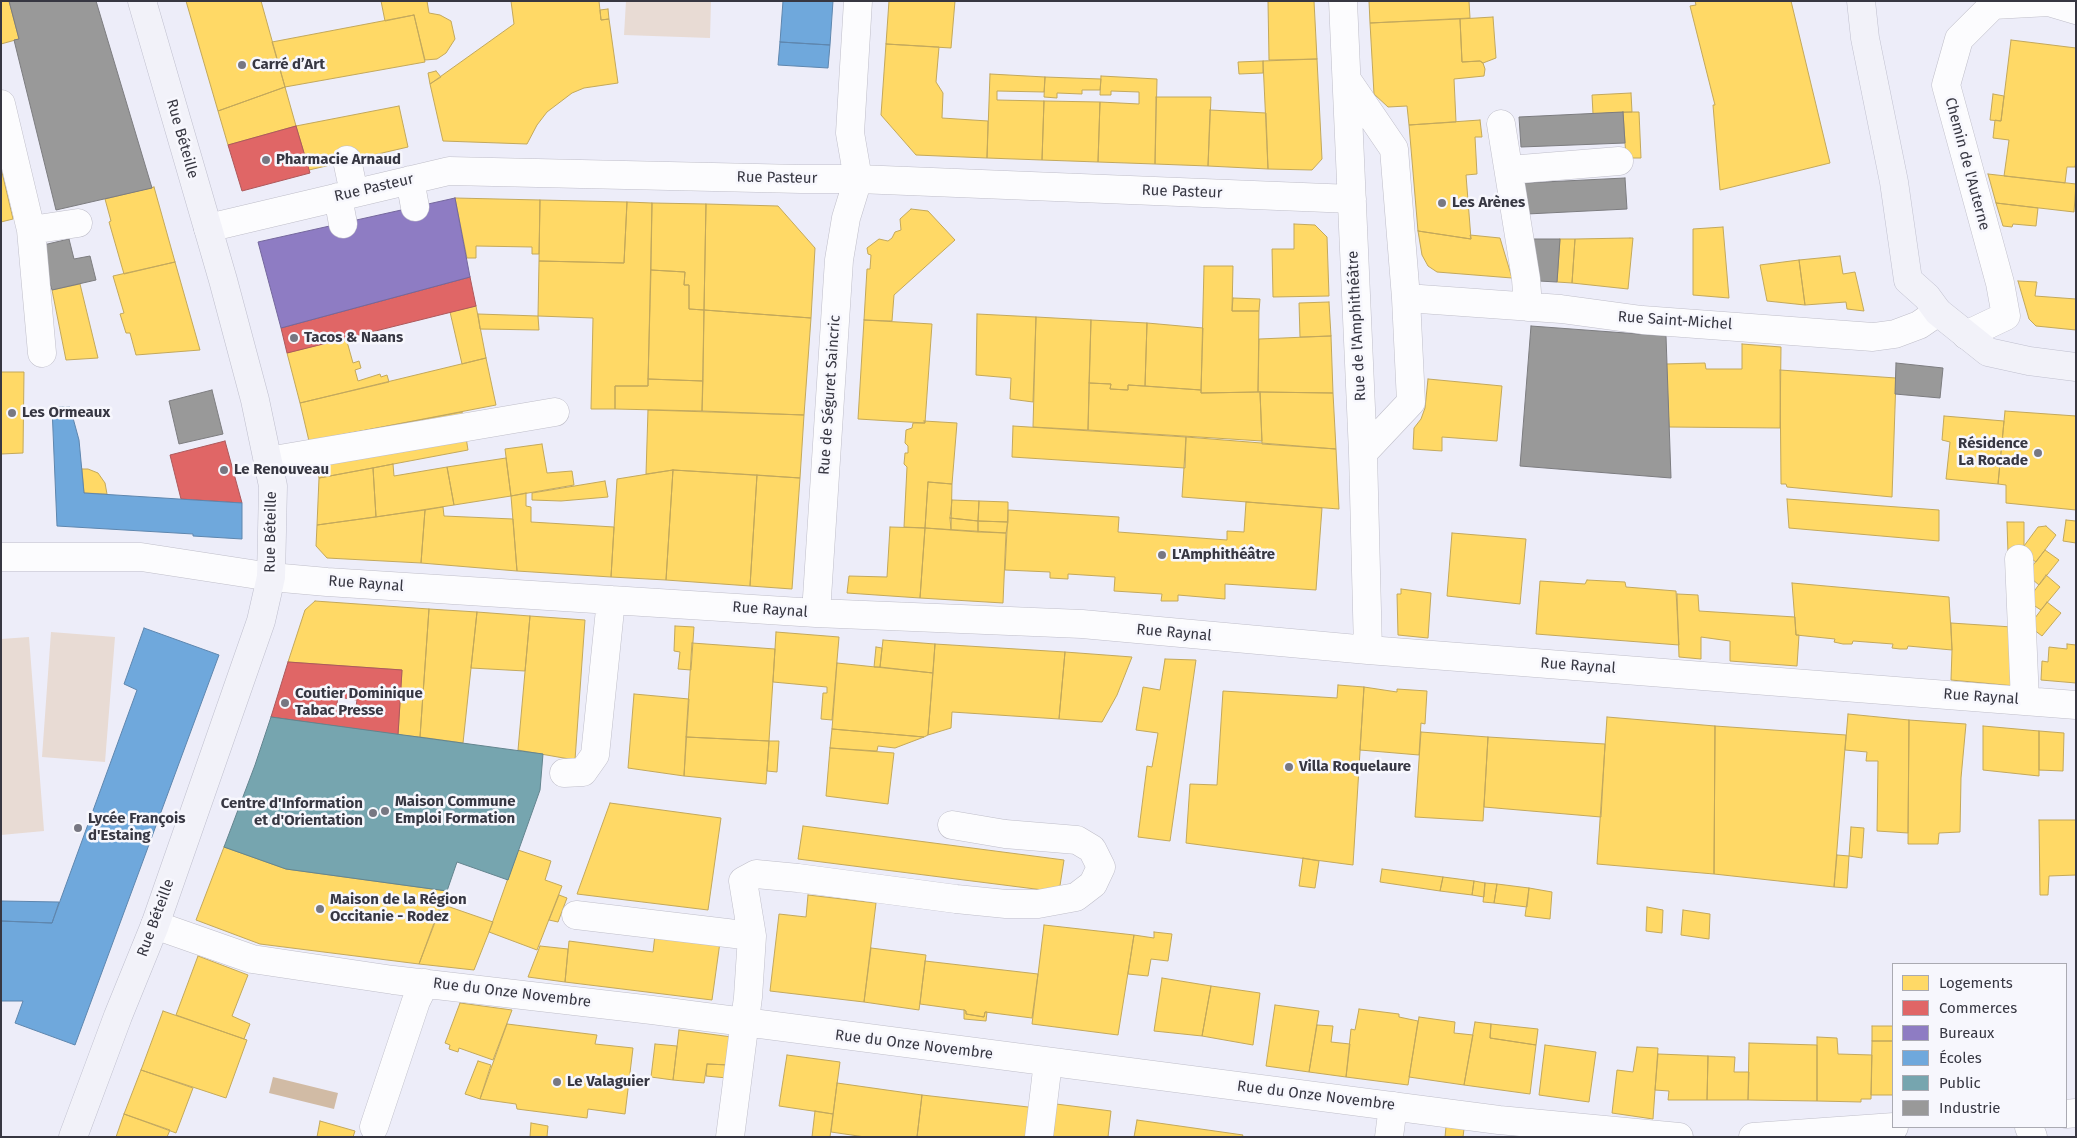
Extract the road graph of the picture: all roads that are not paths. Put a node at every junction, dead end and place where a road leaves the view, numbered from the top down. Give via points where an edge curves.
1 (142, 1) edge
2 (858, 1) edge
3 (1343, 1) edge
4 (1861, 1) edge
5 (2076, 10) edge
6 (1346, 80) junction
7 (1, 104) edge
8 (1501, 124) dead end
9 (347, 160) dead end
10 (1619, 161) dead end
11 (1509, 170) junction
12 (858, 179) junction
13 (410, 180) junction
14 (346, 195) junction
15 (1352, 199) junction
16 (415, 207) dead end
17 (78, 223) dead end
18 (343, 224) dead end
19 (208, 228) junction
20 (31, 230) junction
21 (1406, 298) junction
22 (1932, 304) junction
23 (1528, 307) junction
24 (1966, 335) junction
25 (42, 353) dead end
26 (2076, 367) edge
27 (556, 412) dead end
28 (1363, 453) junction
29 (268, 461) junction
30 (1, 556) edge
31 (2019, 559) dead end
32 (271, 577) junction
33 (611, 600) junction
34 (816, 613) junction
35 (1368, 650) junction
36 (2026, 701) junction
37 (2076, 705) edge
38 (564, 773) dead end
39 (952, 825) dead end
40 (576, 915) dead end
41 (156, 925) junction
42 (752, 936) junction
43 (426, 983) junction
44 (745, 1023) junction
45 (1048, 1062) junction
46 (1393, 1106) junction
47 (374, 1127) dead end
48 (1892, 1127) edge
49 (1672, 1136) edge
50 (73, 1137) edge
51 (730, 1137) edge
52 (1039, 1137) edge
53 (1389, 1137) edge
54 (1753, 1137) edge

1 - 19 main road, Rue Béteille
2 - 12 street via 850,133
3 - 6 street, Rue de l'Amphithéâtre
4 - 22 main road via 1865,38 1894,182
5 - 24 street, Chemin de l'Auterne via 2049,2 1992,6 1959,39 1946,85 2006,316
6 - 15 street, Rue de l'Amphithéâtre
6 - 21 street via 1394,149
7 - 20 street
8 - 11 street
9 - 14 street
10 - 11 street
11 - 23 street
12 - 13 street, Rue Pasteur via 449,171
12 - 15 street, Rue Pasteur
12 - 34 street, Rue de Séguret Saincric via 846,218 840,260
13 - 14 street, Rue Pasteur
13 - 16 street
14 - 18 street
14 - 19 street, Rue Pasteur
15 - 28 street, Rue de l'Amphithéâtre
17 - 20 street
19 - 29 main road, Rue Béteille via 255,400
20 - 25 street
21 - 23 street, Rue Saint-Michel
21 - 28 street via 1411,402
22 - 23 street, Rue Saint-Michel via 1919,326 1873,337 1642,320
22 - 24 main road
24 - 26 main road via 1988,352
27 - 29 street
28 - 35 street, Rue de l'Amphithéâtre
29 - 32 main road, Rue Béteille via 273,486
30 - 32 street, Rue Raynal via 141,557
31 - 36 street
32 - 33 street, Rue Raynal
32 - 41 main road, Rue Béteille via 261,621
33 - 34 street, Rue Raynal
33 - 38 street via 595,755 583,772
34 - 35 street, Rue Raynal via 1082,624
35 - 36 street, Rue Raynal
36 - 37 street, Rue Raynal
39 - 42 street via 1005,834 1077,840 1092,850 1102,867 1093,884 1076,897 1038,904 956,899 756,874 742,881
40 - 42 street
41 - 43 street, Rue du Onze Novembre via 252,959
41 - 50 main road, Rue Béteille
42 - 44 street
43 - 44 street, Rue du Onze Novembre
43 - 47 street via 416,1001
44 - 45 street, Rue du Onze Novembre
44 - 51 street
45 - 46 street, Rue du Onze Novembre
45 - 52 street
46 - 49 street, Rue du Onze Novembre
46 - 53 street
48 - 54 street

